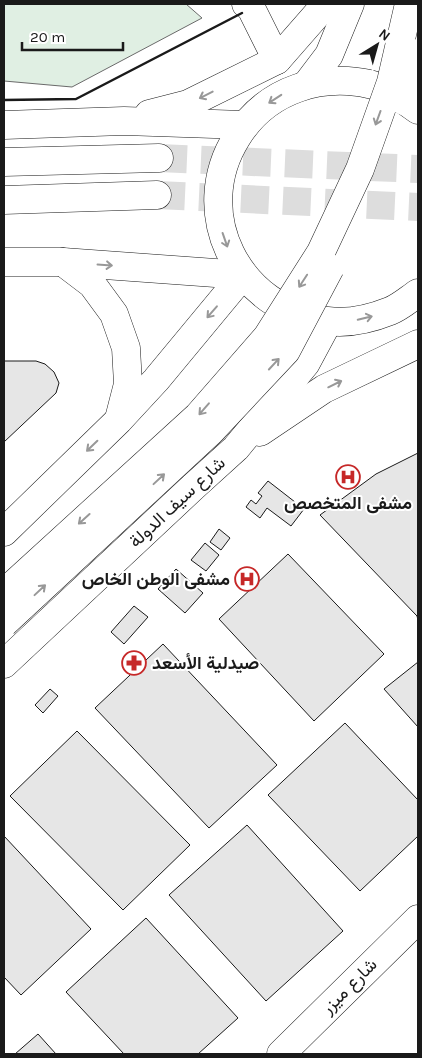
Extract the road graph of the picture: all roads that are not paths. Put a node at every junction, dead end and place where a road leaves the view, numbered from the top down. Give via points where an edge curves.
1 (246, 4) edge
2 (326, 4) edge
3 (350, 4) edge
4 (409, 4) edge
5 (418, 53) edge
6 (277, 60) junction
7 (307, 84) junction
8 (418, 110) edge
9 (124, 121) junction
10 (4, 125) edge
11 (244, 126) junction
12 (159, 158) tunnel mouth
13 (4, 162) edge
14 (157, 195) tunnel mouth
15 (4, 200) edge
16 (4, 262) edge
17 (63, 262) junction
18 (243, 275) junction
19 (418, 293) edge
20 (328, 322) junction
21 (418, 344) edge
22 (119, 420) junction
23 (236, 448) junction
24 (4, 532) edge
25 (4, 593) edge
26 (4, 623) edge
27 (4, 664) edge
28 (418, 919) edge
29 (281, 1054) edge

1 - 6 main road
2 - 6 main road
3 - 7 main road via 328,55
4 -> 25 main road, bridge via 391,82 360,169 321,252 267,337 198,416
26 -> 5 main road, bridge via 211,431 286,351 375,181
6 -> 9 main road via 188,104
7 - 8 main road via 337,80 367,84 395,94
7 -> 11 main road via 283,93 262,107
9 - 10 main road
9 - 11 main road
11 -> 18 main road via 230,148 221,174 218,200 221,227
12 - 13 main road
14 - 15 main road
16 - 17 main road
17 -> 18 main road
17 - 22 main road via 92,284 114,314 126,348 128,384
18 - 20 main road via 260,293 281,307 304,317
18 -> 22 main road
20 -> 19 main road via 361,320 384,313
20 - 23 main road, شارع سيف الدولة via 306,362
23 -> 21 main road via 324,389
22 -> 24 main road
23 - 27 main road, شارع سيف الدولة
28 - 29 main road, شارع ميزر

